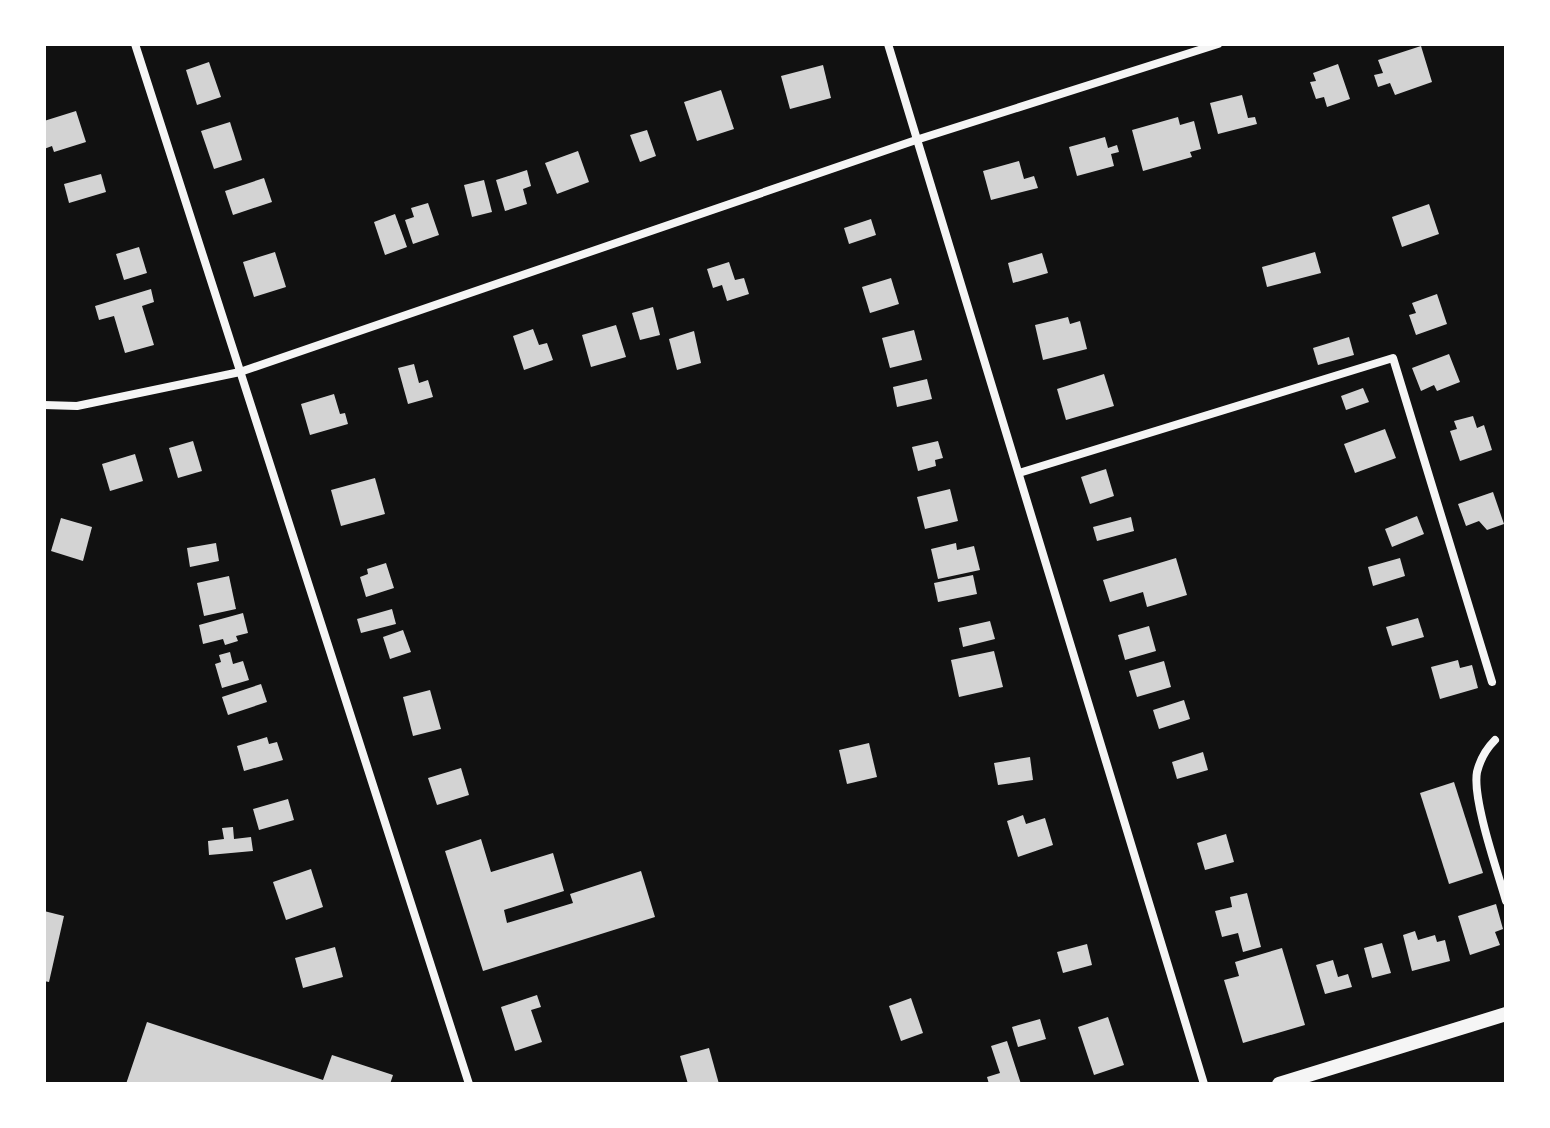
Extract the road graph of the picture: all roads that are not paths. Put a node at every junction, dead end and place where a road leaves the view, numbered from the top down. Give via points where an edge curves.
1 (135, 44) edge
2 (888, 44) edge
3 (1218, 44) edge
4 (916, 140) junction
5 (240, 372) junction
6 (44, 405) edge
7 (1019, 473) junction
8 (1492, 682) dead end
9 (1495, 740) dead end
10 (1506, 901) edge
11 (1506, 1014) edge
12 (469, 1084) edge
13 (1204, 1084) edge
14 (1279, 1084) edge

1 - 5 street
2 - 4 street
3 - 4 street
4 - 5 street
4 - 7 street
5 - 6 street via 77,406
5 - 12 street
7 - 8 street via 1393,358
7 - 13 street
9 - 10 street via 1476,774 1482,820
11 - 14 main road

